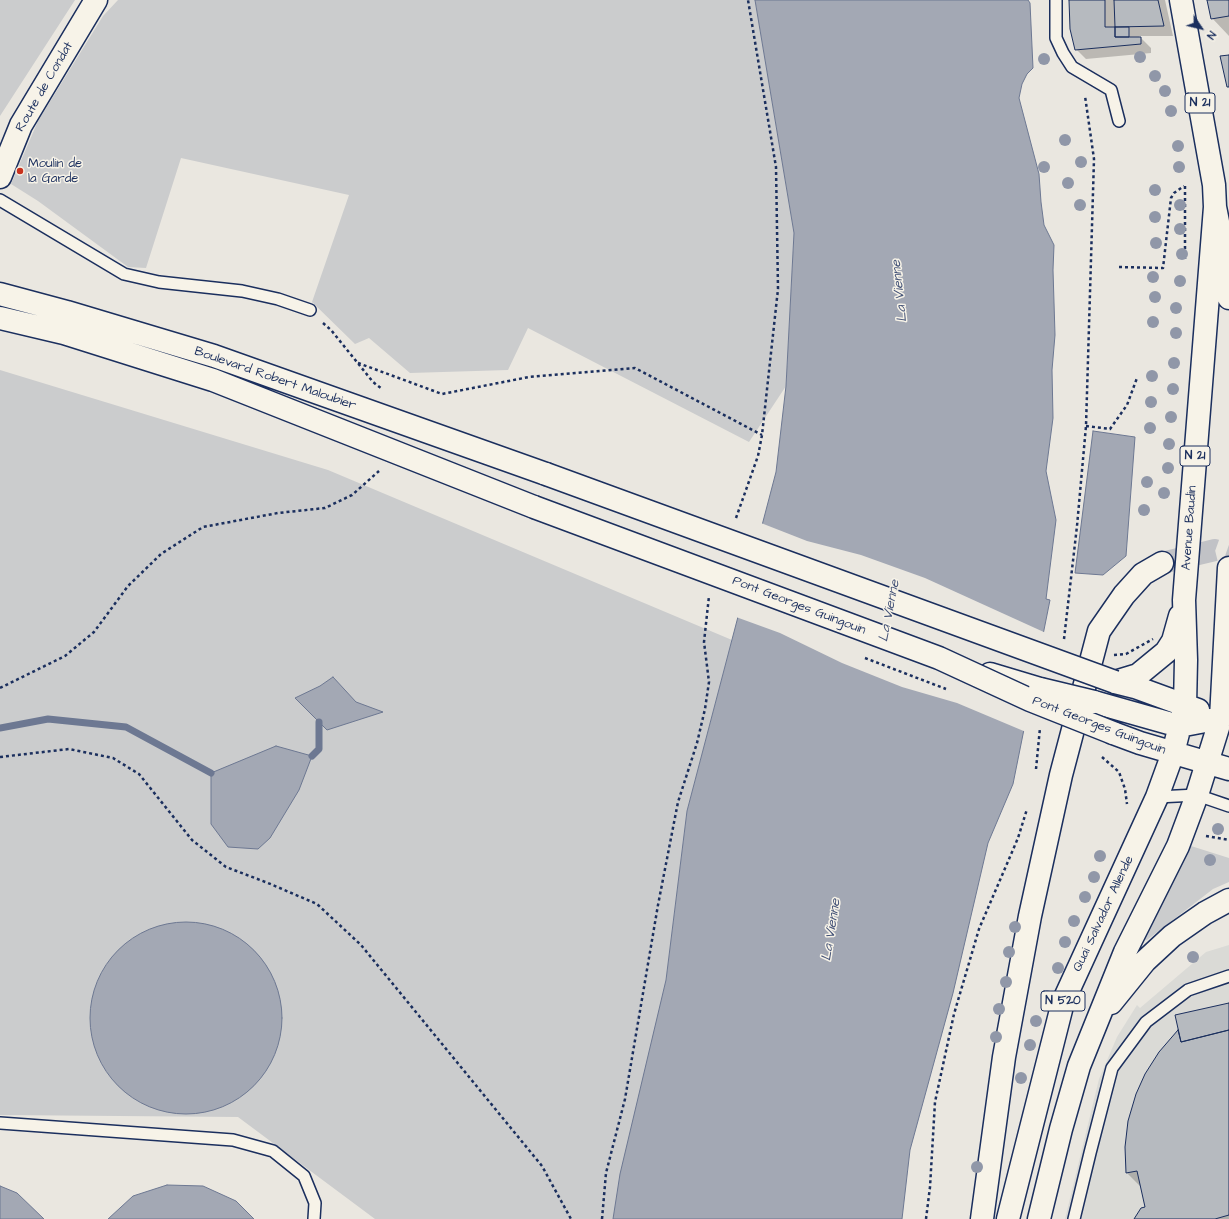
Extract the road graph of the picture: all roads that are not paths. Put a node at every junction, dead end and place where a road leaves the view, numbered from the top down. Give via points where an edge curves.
1 (96, 0) edge
2 (1056, 0) edge
3 (1181, 0) edge
4 (1119, 121) dead end
5 (0, 177) edge
6 (0, 200) edge
7 (1215, 207) junction
8 (1229, 276) edge
9 (0, 294) edge
10 (1229, 298) edge
11 (310, 310) road end
12 (0, 318) edge
13 (534, 507) joint
14 (1162, 563) tunnel mouth
15 (1229, 568) edge
16 (1184, 600) junction
17 (939, 658) junction
18 (1129, 681) junction
19 (1182, 716) junction
20 (1225, 719) edge
21 (1173, 753) junction
22 (1207, 762) junction
23 (1229, 769) edge
24 (1197, 795) junction
25 (1157, 797) junction
26 (1229, 806) edge
27 (1229, 900) edge
28 (1229, 976) edge
29 (1097, 1021) junction
30 (0, 1123) edge
31 (314, 1219) edge
32 (982, 1219) edge
33 (1008, 1219) edge
34 (1039, 1219) edge
35 (1074, 1219) edge

1 - 5 main road, Route de Condat via 22,125
2 - 4 lane via 1056,38 1063,53 1072,66 1111,90
3 - 7 main road, N 21 via 1214,186
6 - 11 lane via 124,274 159,282 242,291
7 - 8 main road, N 21
7 - 16 main road, Avenue Baudin / N 21
8 - 10 main road, N 21
9 - 18 main road, Boulevard Robert Maloubier, bridge via 214,356
12 - 13 main road, Boulevard Robert Maloubier via 64,333 213,380
13 - 17 main road, Pont Georges Guingouin, bridge
14 - 32 main road via 1143,574 1124,595 1099,631 1061,775 1030,916 1004,1057
15 - 20 main road
16 - 18 main road via 1173,641 1166,652
16 - 19 main road, Avenue Baudin / N 21 via 1186,660
17 - 19 main road, bridge via 1033,687 1124,710
17 - 21 main road, Pont Georges Guingouin, bridge via 1030,700 1113,733
18 - 19 main road
19 - 20 main road
19 - 21 main road, Quai Salvador Allende / N 520
20 - 22 main road, N 520
21 - 22 main road, Pont Georges Guingouin
21 - 25 main road, Quai Salvador Allende / N 520
22 - 23 main road
22 - 24 main road, N 520
24 - 25 lane
24 - 26 lane
24 - 29 main road, N 520 via 1178,846 1125,952
25 - 33 main road, Quai Salvador Allende / N 520 via 1063,1002
27 - 29 main road via 1172,936 1145,961
28 - 35 lane via 1188,990 1146,1022 1112,1068
29 - 34 main road, N 520 via 1079,1066
30 - 31 lane via 233,1140 273,1152 304,1176 315,1203

